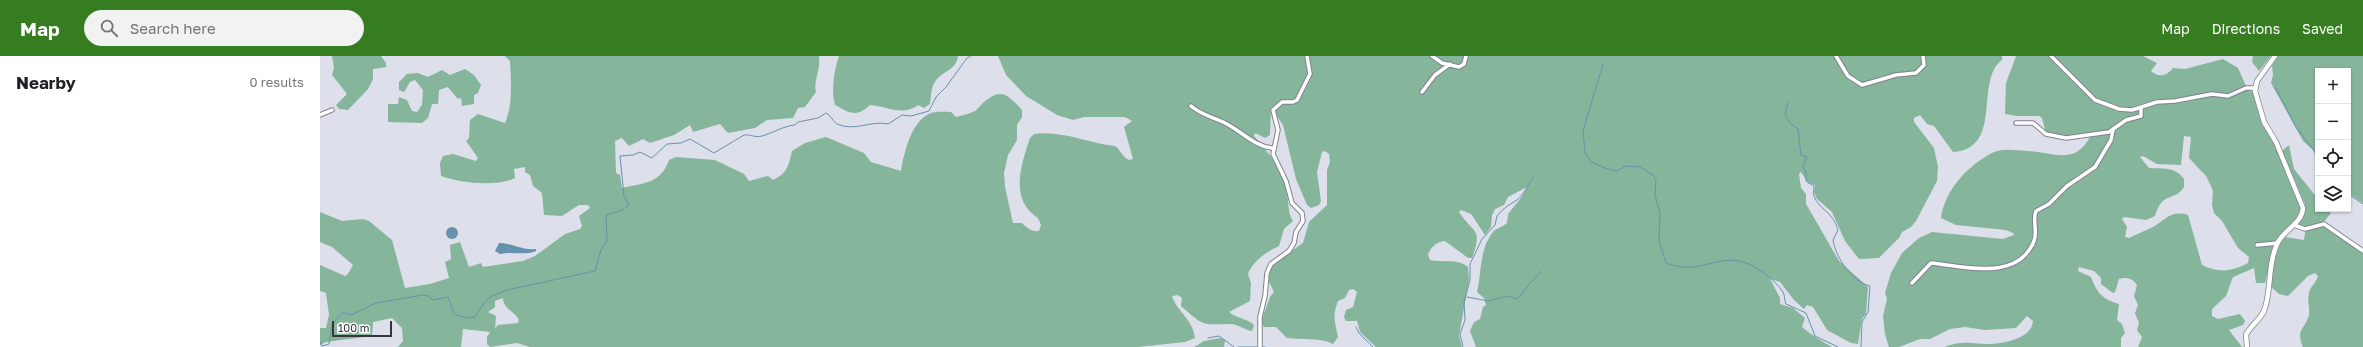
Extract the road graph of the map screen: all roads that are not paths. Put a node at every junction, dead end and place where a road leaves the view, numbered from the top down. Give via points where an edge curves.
1 (1307, 56) edge
2 (1432, 56) edge
3 (1466, 56) edge
4 (1836, 56) edge
5 (1923, 56) edge
6 (2051, 56) edge
7 (2275, 56) edge
8 (1450, 64) junction
9 (2256, 88) junction
10 (1422, 92) dead end
11 (1191, 106) dead end
12 (2141, 108) junction
13 (332, 110) dead end
14 (320, 115) edge
15 (2016, 123) dead end
16 (2113, 130) junction
17 (1272, 148) junction
18 (2294, 225) junction
19 (2278, 243) junction
20 (2257, 245) dead end
21 (2363, 251) edge
22 (1912, 283) dead end
23 (1260, 347) edge
24 (2246, 347) edge

1 - 17 street via 1310,74 1297,100 1282,102 1273,110 1278,130
2 - 8 street via 1442,63
3 - 8 street via 1461,67
4 - 5 street via 1848,76 1862,85 1896,75 1916,73 1924,65
6 - 12 street via 2095,100 2119,109
7 - 9 street
8 - 10 street via 1435,75
9 - 12 street via 2246,88 2228,96 2212,94 2157,102
9 - 18 street via 2266,125 2303,204 2303,211
11 - 17 street via 1260,145
12 - 16 street via 2141,116 2126,120
13 - 14 street
15 - 16 street via 2033,123 2046,134 2060,138 2077,138
16 - 22 street via 2111,140 2095,167 2064,188 2055,200 2036,211 2034,241 2019,262 2002,268 1980,269 1931,263
17 - 23 street via 1292,203 1302,213 1303,221 1289,251 1272,264 1267,273 1260,317
18 - 19 street
18 - 21 street via 2305,229 2324,224
19 - 20 street
19 - 24 street via 2271,263 2265,307 2262,315 2246,335

